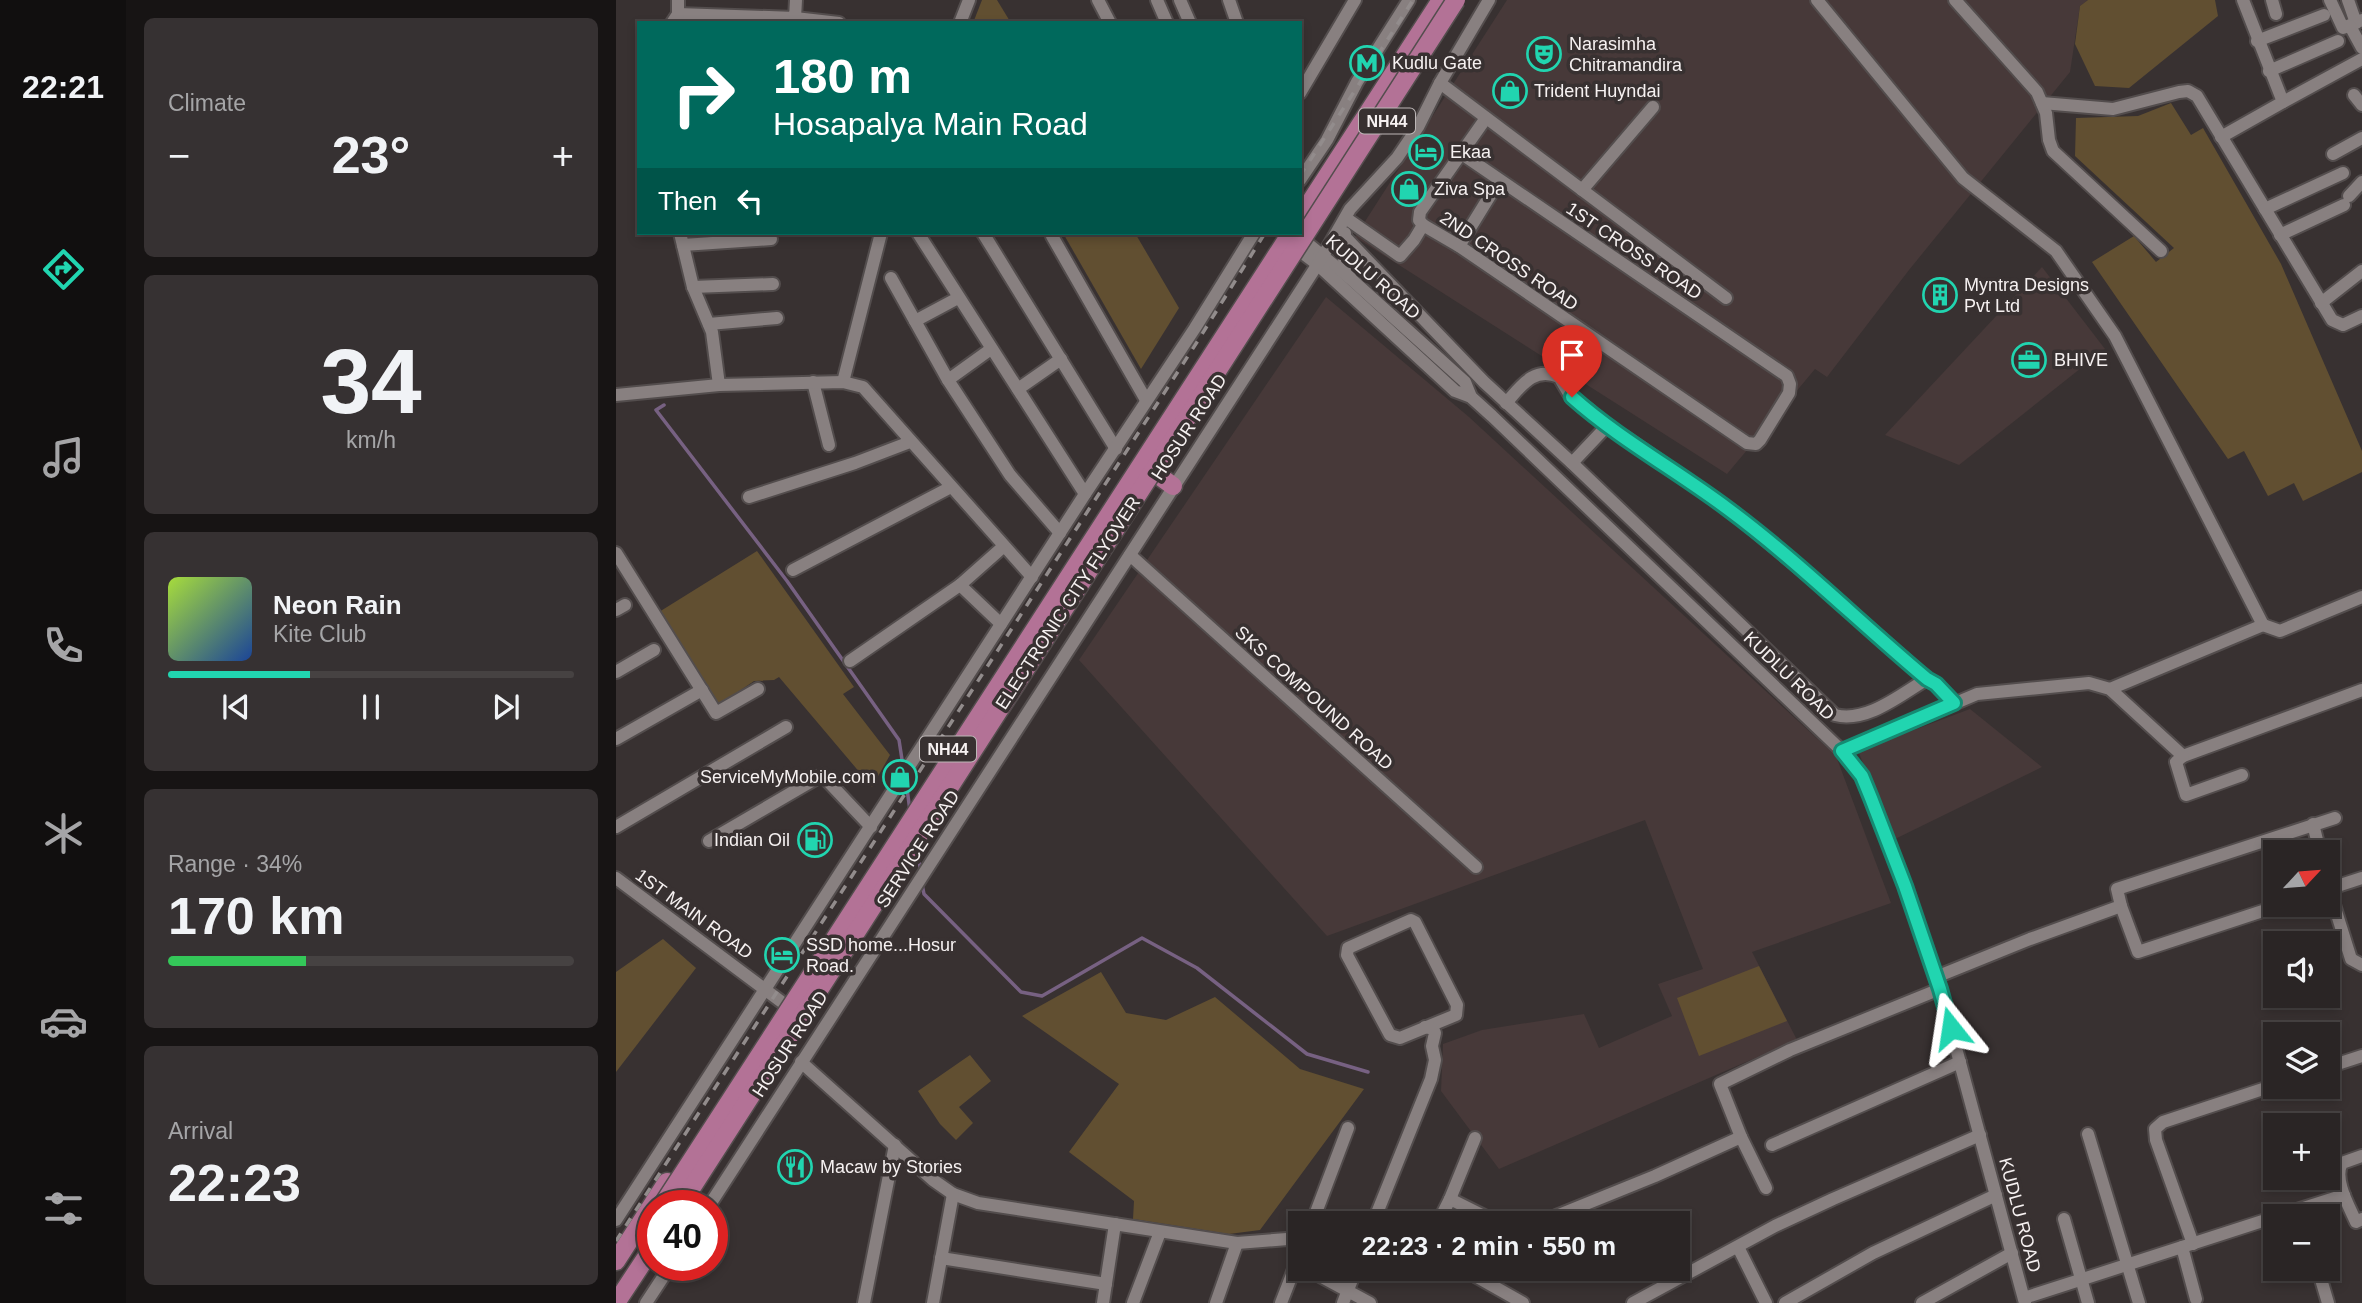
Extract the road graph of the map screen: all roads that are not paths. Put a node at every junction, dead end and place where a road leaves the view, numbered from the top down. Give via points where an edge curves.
1 (678, 0) edge
2 (796, 0) edge
3 (969, 0) edge
4 (1098, 0) edge
5 (1157, 0) edge
6 (1180, 0) edge
7 (1229, 0) edge
8 (1355, 0) edge
9 (1409, 0) edge
10 (1432, 0) edge
11 (1441, 0) edge
12 (1456, 0) edge
13 (1465, 0) edge
14 (1489, 0) edge
15 (1817, 0) edge
16 (1955, 0) edge
17 (2243, 0) edge
18 (2272, 0) edge
19 (2330, 0) edge
20 (2348, 0) edge
21 (2276, 14) dead end
22 (2324, 15) dead end
23 (675, 18) edge
24 (795, 18) junction
25 (821, 21) edge
26 (961, 21) edge
27 (1109, 21) edge
28 (1166, 21) edge
29 (1189, 21) edge
30 (1236, 21) edge
31 (2356, 23) edge
32 (2257, 41) junction
33 (2338, 41) dead end
34 (2362, 48) edge
35 (2362, 59) edge
36 (2269, 71) junction
37 (1440, 83) junction
38 (1302, 90) edge
39 (2283, 102) junction
40 (2042, 103) junction
41 (1653, 107) dead end
42 (1486, 118) junction
43 (2221, 137) junction
44 (2362, 138) edge
45 (1462, 154) junction
46 (2333, 154) dead end
47 (2343, 173) dead end
48 (1302, 177) edge
49 (1499, 181) junction
50 (2362, 182) edge
51 (1582, 190) junction
52 (1366, 193) junction
53 (1302, 202) edge
54 (2265, 209) junction
55 (1302, 216) edge
56 (1350, 221) junction
57 (1423, 225) junction
58 (1302, 226) edge
59 (880, 235) edge
60 (919, 235) edge
61 (985, 235) edge
62 (1253, 235) edge
63 (2280, 235) junction
64 (1052, 236) dead end
65 (1344, 236) junction
66 (1293, 238) edge
67 (681, 239) edge
68 (771, 239) dead end
69 (1459, 246) junction
70 (2161, 251) dead end
71 (1320, 260) junction
72 (2362, 271) edge
73 (891, 278) dead end
74 (1351, 279) junction
75 (773, 284) dead end
76 (693, 287) junction
77 (958, 298) junction
78 (1726, 298) dead end
79 (2320, 303) junction
80 (2362, 316) edge
81 (776, 318) dead end
82 (915, 321) junction
83 (709, 324) junction
84 (991, 349) junction
85 (1061, 359) junction
86 (1787, 376) joint
87 (948, 380) junction
88 (813, 382) junction
89 (843, 382) junction
90 (719, 385) junction
91 (1018, 388) junction
92 (1492, 389) junction
93 (616, 396) edge
94 (1146, 400) junction
95 (1475, 401) junction
96 (1506, 403) junction
97 (1606, 427) junction
98 (911, 442) junction
99 (830, 445) dead end
100 (1116, 449) junction
101 (1572, 463) junction
102 (1158, 475) junction
103 (1173, 486) junction
104 (951, 487) junction
105 (1085, 494) junction
106 (749, 497) dead end
107 (1060, 533) junction
108 (1004, 546) junction
109 (616, 553) edge
110 (1130, 555) junction
111 (793, 570) dead end
112 (1031, 577) junction
113 (960, 585) junction
114 (2362, 597) edge
115 (1001, 624) junction
116 (2263, 625) junction
117 (654, 650) dead end
118 (850, 662) dead end
119 (616, 672) edge
120 (1927, 679) junction
121 (758, 689) dead end
122 (2110, 689) junction
123 (702, 690) junction
124 (2362, 690) edge
125 (1954, 703) junction
126 (786, 727) dead end
127 (616, 739) edge
128 (1842, 751) junction
129 (2183, 756) junction
130 (2242, 775) dead end
131 (2335, 818) dead end
132 (2313, 824) junction
133 (616, 827) edge
134 (871, 827) junction
135 (2317, 840) edge
136 (709, 841) dead end
137 (1476, 867) dead end
138 (616, 878) edge
139 (2362, 878) edge
140 (2340, 885) edge
141 (2121, 906) junction
142 (2263, 911) edge
143 (2337, 917) edge
144 (2362, 965) edge
145 (1938, 983) junction
146 (766, 989) junction
147 (783, 1003) junction
148 (1425, 1027) junction
149 (2362, 1056) edge
150 (802, 1062) junction
151 (1960, 1062) junction
152 (2340, 1063) edge
153 (2263, 1089) edge
154 (1348, 1128) dead end
155 (2088, 1134) dead end
156 (1980, 1135) junction
157 (1741, 1137) junction
158 (1475, 1138) dead end
159 (895, 1145) junction
160 (1772, 1145) dead end
161 (2362, 1156) edge
162 (1766, 1188) dead end
163 (672, 1190) edge
164 (693, 1190) edge
165 (693, 1190) edge
166 (719, 1190) edge
167 (953, 1194) junction
168 (1996, 1195) junction
169 (2344, 1195) junction
170 (1450, 1199) junction
171 (2323, 1204) edge
172 (1317, 1211) edge
173 (1381, 1211) edge
174 (1444, 1211) edge
175 (1474, 1211) edge
176 (1569, 1211) edge
177 (2064, 1219) dead end
178 (2362, 1219) edge
179 (616, 1220) edge
180 (2263, 1221) edge
181 (1115, 1224) junction
182 (1160, 1231) junction
183 (1288, 1239) edge
184 (1237, 1243) junction
185 (637, 1244) edge
186 (2188, 1245) junction
187 (1738, 1247) junction
188 (2012, 1253) junction
189 (941, 1258) junction
190 (616, 1261) edge
191 (2127, 1265) junction
192 (637, 1272) edge
193 (616, 1276) edge
194 (637, 1280) edge
195 (2081, 1280) junction
196 (660, 1281) edge
197 (1292, 1281) edge
198 (1324, 1281) edge
199 (1484, 1281) edge
200 (2322, 1281) edge
201 (1106, 1284) junction
202 (1345, 1297) edge
203 (2196, 1299) dead end
204 (2025, 1301) edge
205 (617, 1303) edge
206 (622, 1303) edge
207 (646, 1303) edge
208 (864, 1303) edge
209 (933, 1303) edge
210 (1103, 1303) edge
211 (1133, 1303) edge
212 (1216, 1303) edge
213 (1281, 1303) edge
214 (1370, 1303) edge
215 (1523, 1303) edge
216 (1633, 1303) edge
217 (1766, 1303) edge
218 (1785, 1303) edge
219 (1922, 1303) edge
220 (2088, 1303) edge
221 (2139, 1303) edge
222 (2328, 1303) edge

1 - 23 street
2 - 24 street
3 - 26 street
4 - 27 street
5 - 28 street
6 - 29 street
7 - 30 street
8 - 38 street
9 - 48 street
10 - 53 highway, NH44
11 - 55 highway
12 - 164 highway, ELECTRONIC CITY FLYOVER, bridge
13 - 58 highway, HOSUR ROAD / NH44
14 - 37 street
15 - 116 street via 1963,178 2056,251 2115,336
16 - 40 street via 2025,77
17 - 32 street
18 - 21 street
19 - 31 street via 2343,28
20 - 31 street
22 - 32 street
23 - 24 street
24 - 25 street
31 - 34 street
32 - 36 street
33 - 36 street
35 - 39 street
36 - 39 street
37 - 42 street
37 - 52 street via 1398,158
39 - 43 street
40 - 43 street via 2113,109 2188,91 2197,96
40 - 70 street via 2053,151
41 - 51 street
42 - 45 street
42 - 51 street
43 - 54 street
44 - 46 street
45 - 49 street, 1ST CROSS ROAD
45 - 57 street via 1420,212
47 - 54 street
49 - 69 street
49 - 86 street, 1ST CROSS ROAD
50 - 63 street via 2346,201
51 - 78 street
52 - 56 street
52 - 71 street, SERVICE ROAD via 1350,209
54 - 63 street
56 - 57 street via 1400,256
56 - 65 street
57 - 69 street, 2ND CROSS ROAD
59 - 89 street
60 - 77 street
61 - 85 street
62 - 94 street
63 - 79 street
64 - 94 street
65 - 74 street via 1343,256
65 - 92 street
66 - 71 street, KUDLU ROAD
66 - 102 highway, HOSUR ROAD / NH44
66 - 147 highway, HOSUR ROAD / NH44
66 - 163 highway, ELECTRONIC CITY FLYOVER, bridge
67 - 68 street
67 - 76 street
69 - 86 street, 2ND CROSS ROAD via 1747,443 1760,440 1789,393
71 - 74 street, KUDLU ROAD
71 - 95 street, KUDLU ROAD via 1455,391
71 - 103 street, SERVICE ROAD
72 - 79 street
73 - 82 street
74 - 95 street, KUDLU ROAD via 1465,382
75 - 76 street
76 - 83 street
77 - 82 street
77 - 84 street
79 - 80 street via 2332,320 2343,325
81 - 83 street
82 - 87 street
83 - 90 street
84 - 87 street
84 - 91 street
85 - 91 street
85 - 100 street
87 - 107 street via 1010,475
88 - 89 street
88 - 90 street
88 - 99 street
89 - 98 street via 863,387
90 - 93 street
91 - 105 street
92 - 95 street
92 - 96 street
94 - 100 street
95 - 128 street, KUDLU ROAD
96 - 97 street via 1531,377 1554,374
96 - 101 street
97 - 101 street
97 - 120 street via 1729,509
98 - 104 street
98 - 106 street
100 - 105 street
101 - 120 street via 1835,715 1857,717
102 - 103 highway
102 - 165 highway, HOSUR ROAD / NH44
103 - 110 street, SERVICE ROAD
104 - 108 street
104 - 111 street
105 - 107 street
107 - 112 street
108 - 112 street
108 - 113 street
109 - 123 street
110 - 137 street, SKS COMPOUND ROAD
110 - 150 street, SERVICE ROAD
112 - 115 street
113 - 115 street
113 - 118 street
114 - 116 street via 2280,631
115 - 134 street
116 - 122 street
117 - 119 street
120 - 125 street
121 - 123 street via 716,713
122 - 125 street via 2086,683 1977,694
122 - 129 street
123 - 127 street
124 - 129 street
125 - 128 street
126 - 133 street
128 - 145 street, KUDLU ROAD via 1862,776
129 - 130 street via 2176,762 2186,795
131 - 132 street
132 - 135 street
132 - 141 street via 2117,889
134 - 136 street via 822,775
134 - 146 street
138 - 146 street, 1ST MAIN ROAD
139 - 140 street
141 - 142 street via 2138,952
141 - 145 street via 2030,939
143 - 144 street via 2351,959
145 - 151 street, KUDLU ROAD
145 - 157 street via 1720,1084
146 - 147 street, 1ST MAIN ROAD
146 - 179 street
147 - 190 highway, HOSUR ROAD / NH44
148 - 148 street via 1400,1038 1390,1035 1349,960 1348,948 1407,921 1415,922 1458,1011
148 - 173 street via 1420,1036 1432,1046 1435,1060 1431,1079
149 - 152 street
150 - 159 street
150 - 166 street, SERVICE ROAD
151 - 156 street, KUDLU ROAD
151 - 160 street
153 - 186 street via 2163,1122 2155,1129
154 - 172 street
155 - 191 street
156 - 168 street, KUDLU ROAD
156 - 187 street via 1833,1199
157 - 162 street
157 - 176 street
158 - 170 street
159 - 167 street
159 - 208 street
161 - 169 street via 2342,1163 2339,1169
167 - 181 street via 978,1203
167 - 189 street
168 - 188 street, KUDLU ROAD
168 - 218 street via 1873,1254
169 - 171 street
169 - 178 street via 2356,1222
170 - 174 street
170 - 175 street
177 - 195 street
180 - 186 street
181 - 182 street
181 - 201 street
182 - 184 street
182 - 211 street
183 - 184 street
184 - 212 street
185 - 193 highway
186 - 191 street
186 - 203 street
187 - 216 street
187 - 217 street
188 - 204 street, KUDLU ROAD
188 - 219 street
189 - 201 street
189 - 209 street
191 - 195 street
191 - 221 street
192 - 205 highway
194 - 206 highway
195 - 204 street
195 - 220 street
196 - 207 street
197 - 213 street
198 - 202 street
199 - 215 street
200 - 222 street
201 - 210 street
202 - 214 street

